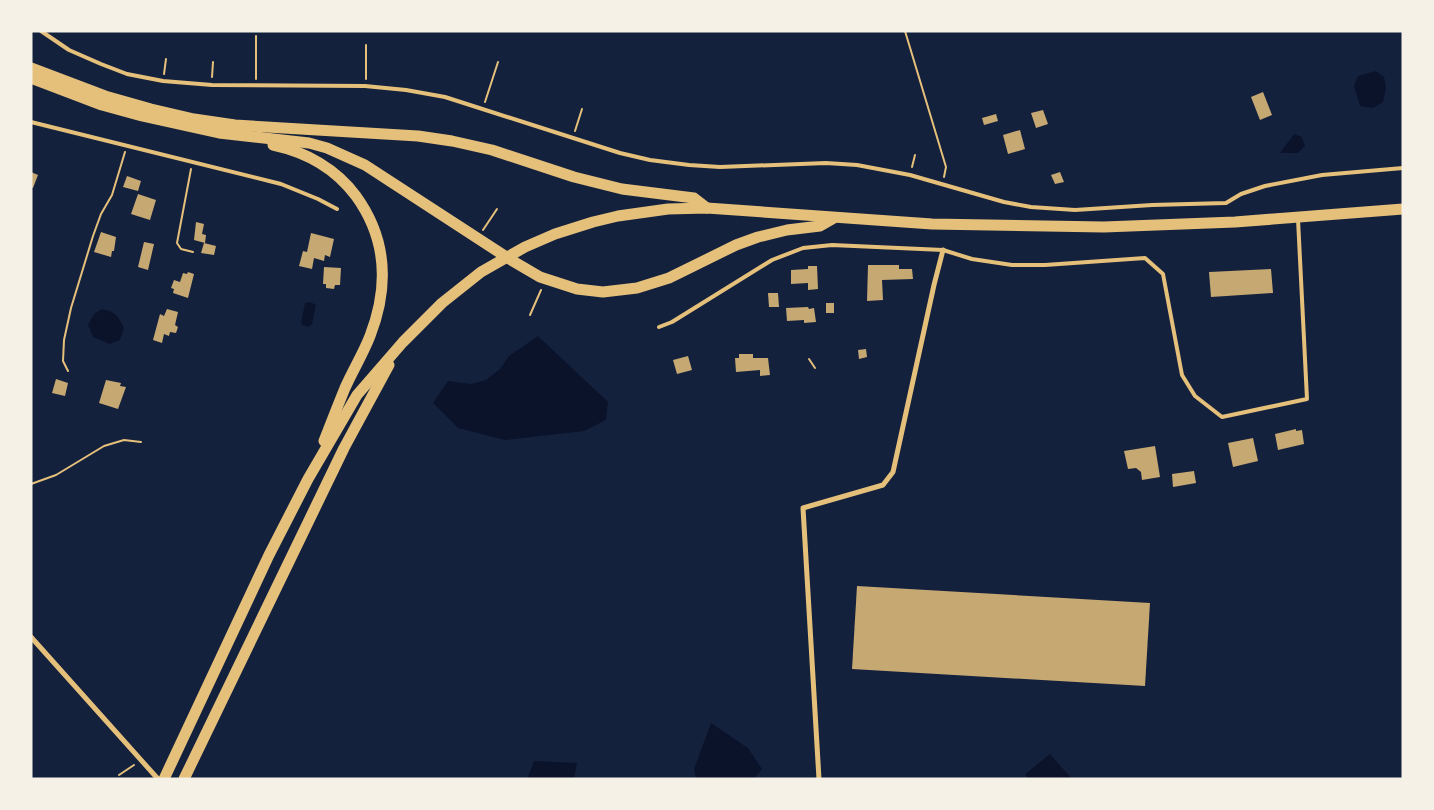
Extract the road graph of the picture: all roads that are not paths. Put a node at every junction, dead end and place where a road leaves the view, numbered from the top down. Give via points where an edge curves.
1 (41, 31) edge
2 (31, 68) edge
3 (31, 78) edge
4 (31, 122) edge
5 (266, 138) junction
6 (1403, 168) edge
7 (707, 208) junction
8 (1403, 208) edge
9 (337, 209) dead end
10 (1298, 217) junction
11 (834, 218) junction
12 (943, 250) junction
13 (659, 327) dead end
14 (398, 348) junction
15 (308, 479) junction
16 (31, 637) edge
17 (158, 779) edge
18 (164, 779) edge
19 (184, 779) edge
20 (819, 779) edge

1 - 6 lane via 69,50 101,64 127,74 163,81 406,90 445,97 620,153 720,167 857,165 910,175 1031,207 1075,210 1226,203 1265,186 1322,175
2 - 7 main road via 105,96 194,118 235,125 452,141 622,189 694,198
3 - 5 main road via 102,105 142,116 219,133
4 - 9 lane via 281,184
5 - 11 main road via 309,143 344,155 544,278 577,289 603,292 637,288 669,278 758,237 820,226
5 - 15 main road via 273,145 308,156 341,179 371,221 382,263 382,295 377,317
7 - 11 main road
7 - 14 main road via 618,216 555,234 525,247 481,272 442,303
8 - 10 main road
10 - 11 main road via 1104,227 932,224
10 - 12 lane via 1307,400 1222,417 1195,396 1182,375 1163,274 1145,258 1012,265 972,259
12 - 13 lane via 832,245 803,248 772,260
12 - 20 street via 892,472 883,485 803,508
14 - 15 main road via 357,395
14 - 19 main road via 344,448
15 - 18 main road
16 - 17 street

